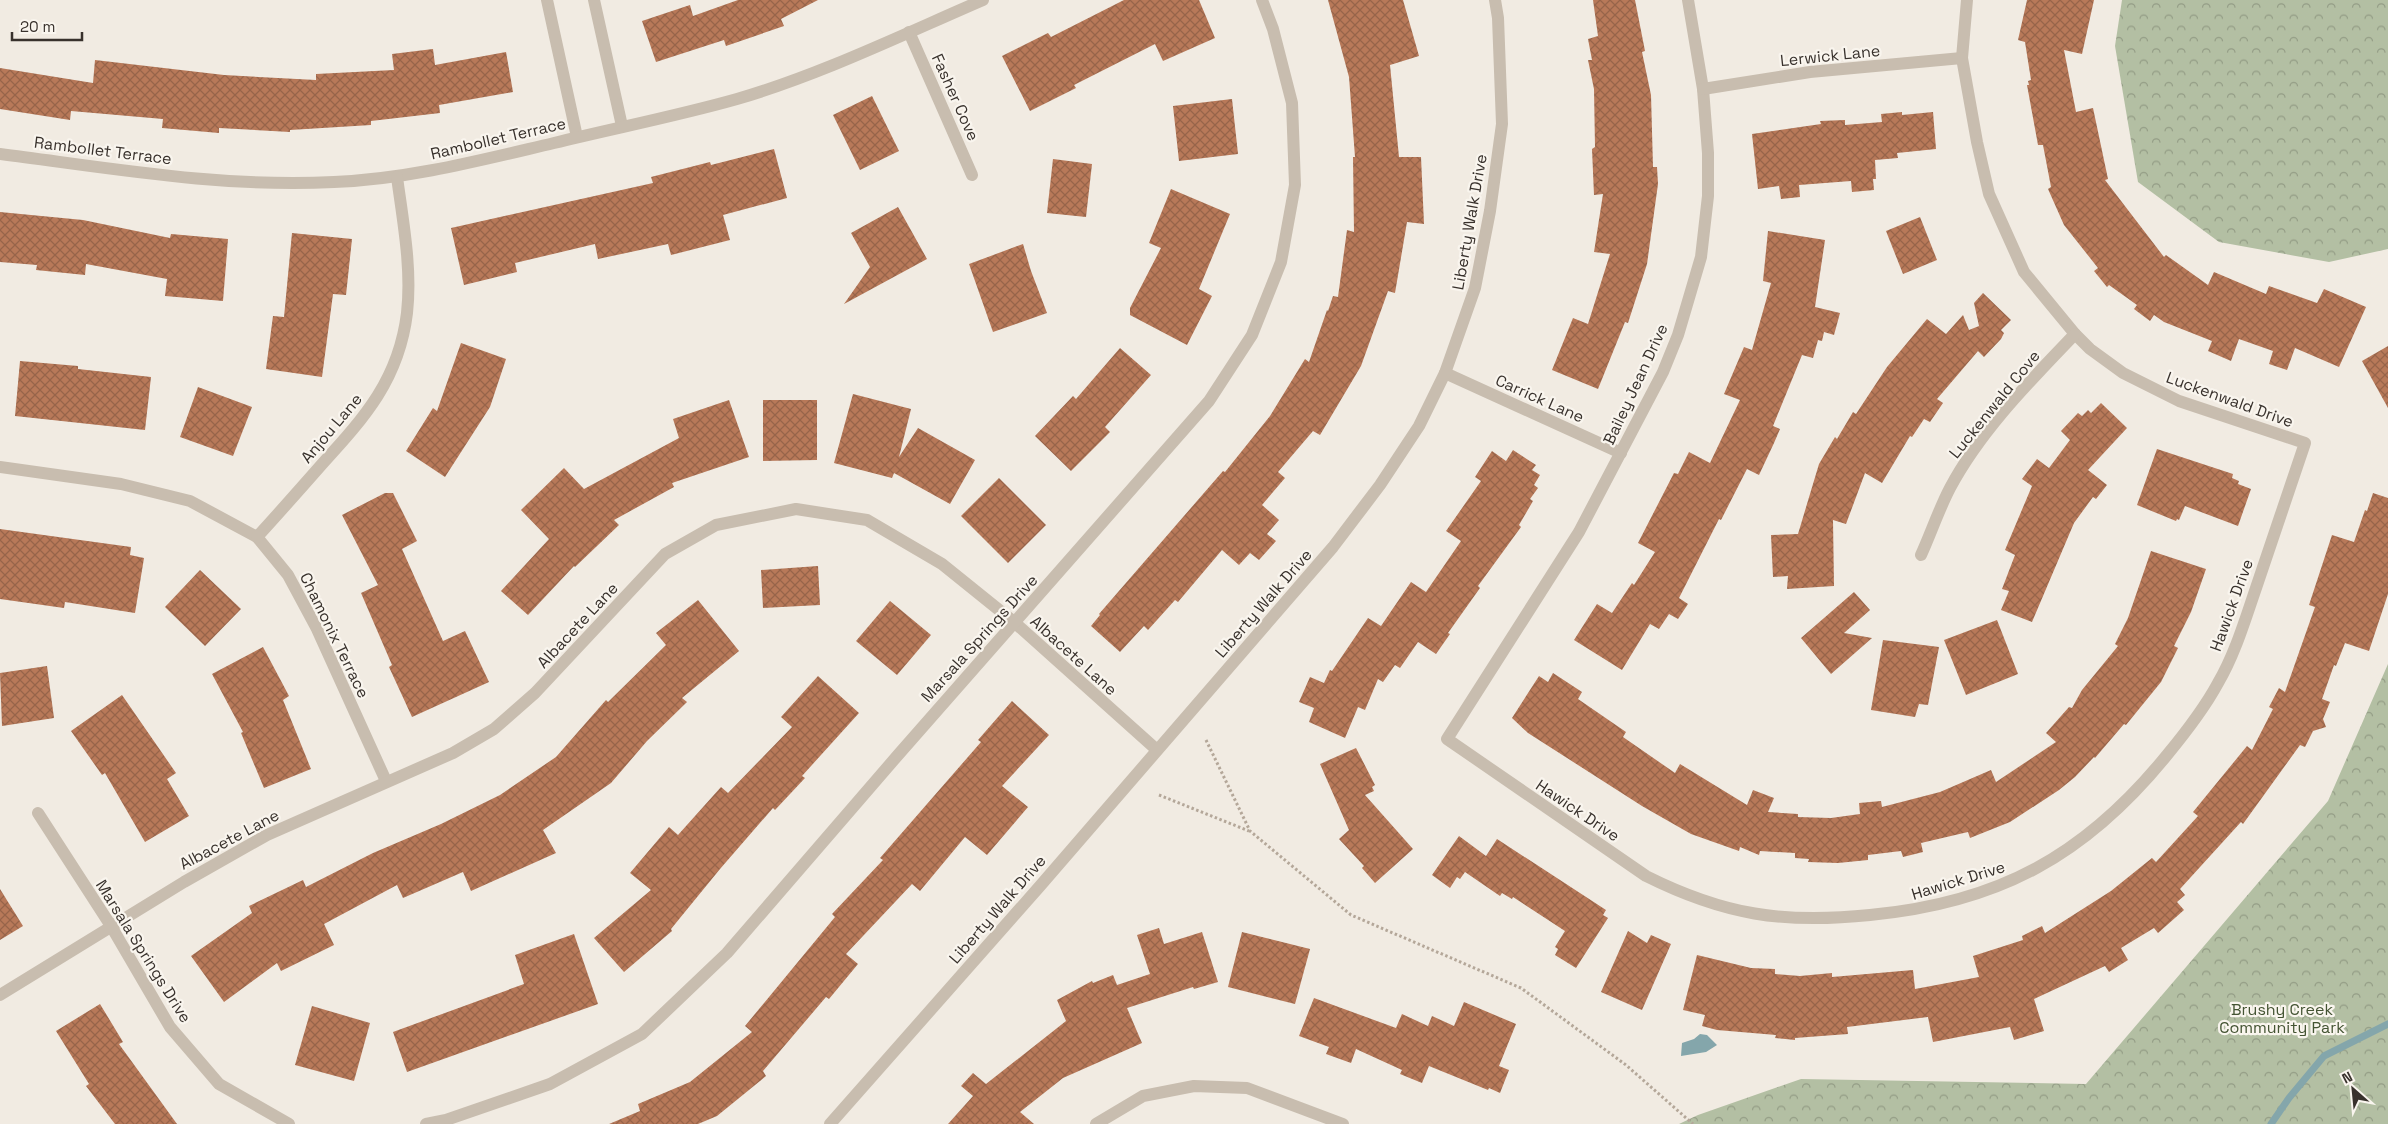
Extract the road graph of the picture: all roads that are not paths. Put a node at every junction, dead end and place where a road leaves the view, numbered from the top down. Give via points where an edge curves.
1 (546, 0) edge
2 (594, 0) edge
3 (983, 0) edge
4 (1262, 0) edge
5 (1495, 0) edge
6 (1688, 0) edge
7 (1967, 0) edge
8 (909, 32) junction
9 (1962, 58) junction
10 (1703, 89) junction
11 (622, 126) junction
12 (577, 137) junction
13 (0, 154) edge
14 (972, 175) dead end
15 (397, 177) junction
16 (2075, 334) junction
17 (1446, 373) junction
18 (2305, 443) joint
19 (1621, 453) junction
20 (0, 468) edge
21 (257, 537) junction
22 (1921, 555) dead end
23 (1014, 622) junction
24 (1447, 739) joint
25 (1157, 750) junction
26 (386, 781) junction
27 (38, 813) dead end
28 (111, 926) junction
29 (0, 995) edge
30 (290, 1124) edge
31 (426, 1124) edge
32 (830, 1124) edge
33 (1096, 1124) edge
34 (1343, 1124) edge

1 - 12 street
2 - 11 street
3 - 8 street, Rambollet Terrace
4 - 23 street, Marsala Springs Drive via 1292,103 1295,184 1281,262 1252,335 1208,401
5 - 17 street, Liberty Walk Drive via 1502,124 1476,288
6 - 10 street, Bailey Jean Drive
7 - 9 street, Luckenwald Drive
8 - 11 street, Rambollet Terrace via 739,98
8 - 14 street, Fasher Cove
9 - 10 street, Lerwick Lane via 1810,72
9 - 16 street, Luckenwald Drive via 1989,194 2024,272
10 - 19 street, Bailey Jean Drive via 1708,196 1701,258 1678,335 1663,372
11 - 12 street, Rambollet Terrace
12 - 15 street, Rambollet Terrace
13 - 15 street, Rambollet Terrace via 157,174 277,183
15 - 21 street, Anjou Lane via 407,255 407,311 398,357 366,416
16 - 18 street, Luckenwald Drive via 2123,373 2160,393
16 - 22 street, Luckenwald Cove via 2039,371 1976,448 1950,488
17 - 19 street, Carrick Lane
17 - 25 street, Liberty Walk Drive via 1419,426 1333,547
18 - 24 street, Hawick Drive via 2237,642 2220,681 2197,717 2152,774 2098,827 2066,852 1990,890 1909,912 1828,919 1789,919 1714,905 1646,876
19 - 24 street, Bailey Jean Drive via 1579,532
20 - 21 street, Chamonix Terrace via 121,484 190,500
21 - 26 street, Chamonix Terrace via 288,575 317,629
23 - 25 street, Albacete Lane
23 - 26 street, Albacete Lane via 942,564 867,520 796,509 716,524 665,554 535,693 494,729 453,752
23 - 31 street, Marsala Springs Drive via 727,954 642,1034 550,1084
25 - 32 street, Liberty Walk Drive
26 - 28 street, Albacete Lane via 267,835
27 - 28 street, Marsala Springs Drive
28 - 29 street, Albacete Lane
28 - 30 street, Marsala Springs Drive via 170,1027 219,1084
33 - 34 street via 1143,1096 1194,1086 1247,1088

